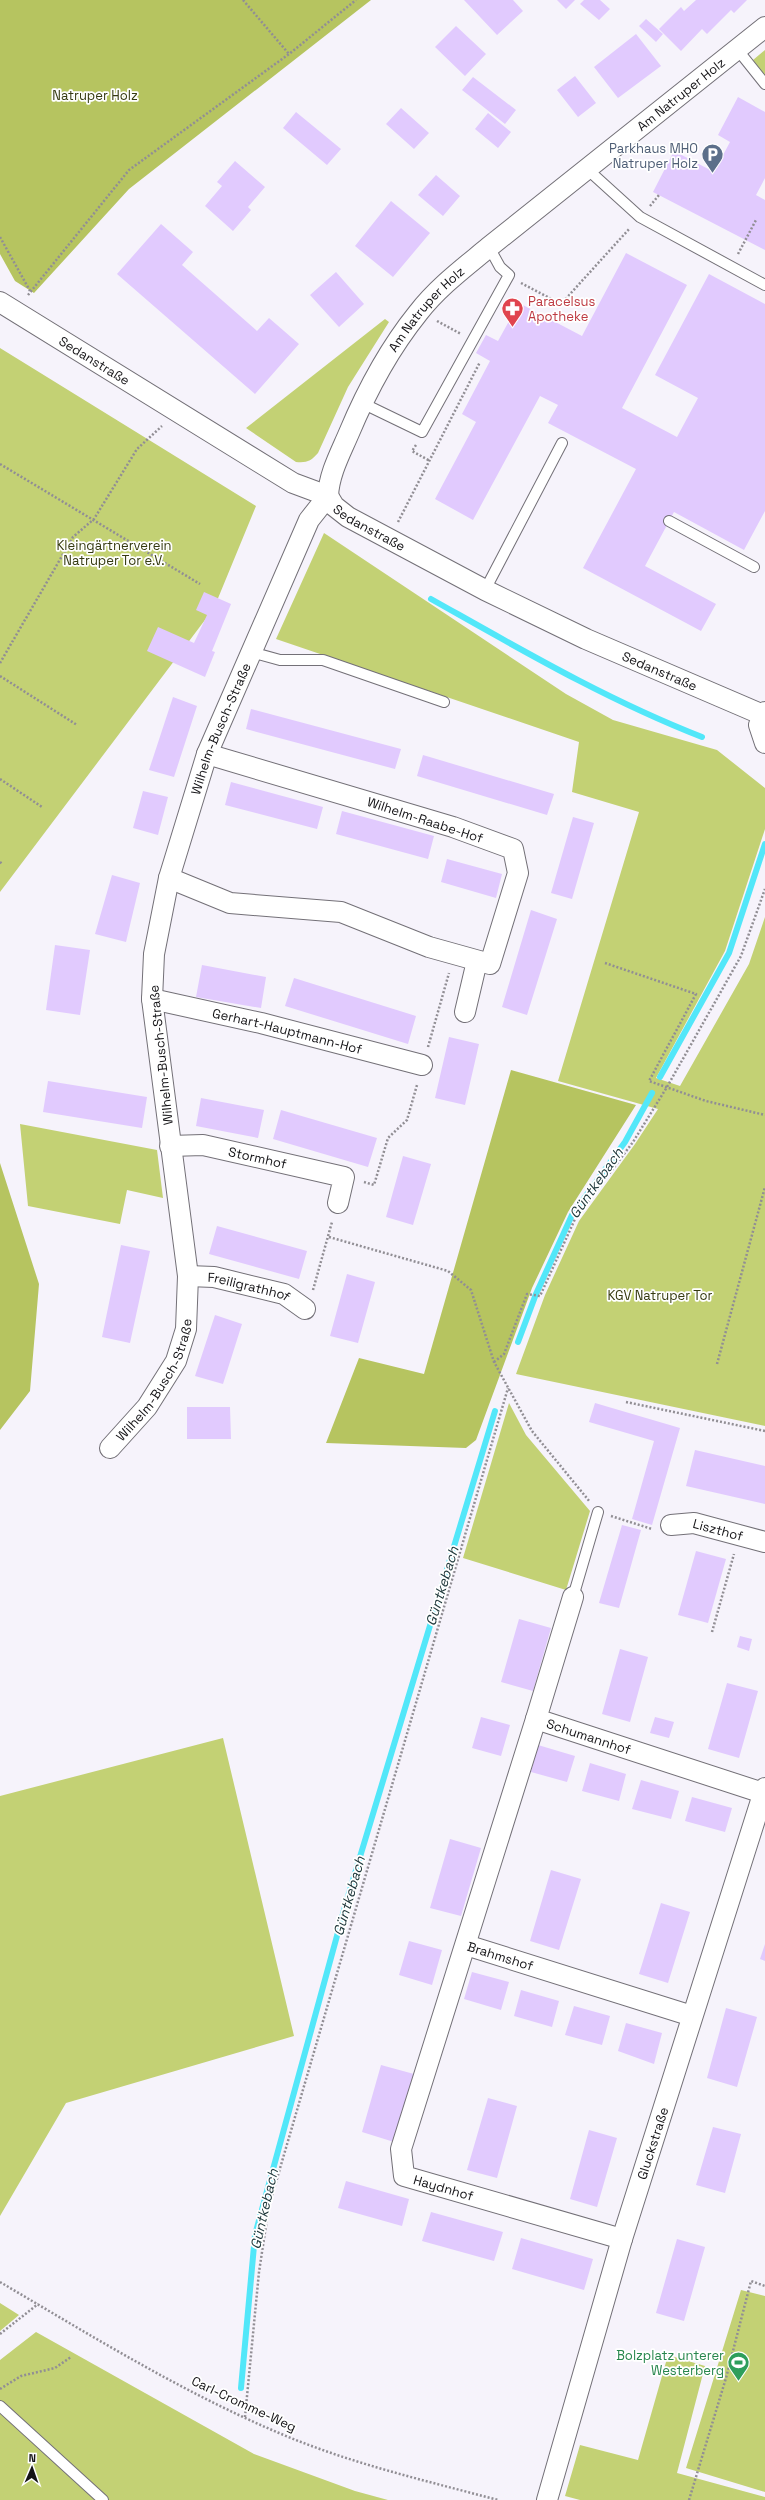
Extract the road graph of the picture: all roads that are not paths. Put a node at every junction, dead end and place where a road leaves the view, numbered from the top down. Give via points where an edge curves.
1 (765, 27) edge
2 (737, 49) junction
3 (765, 84) edge
4 (586, 168) junction
5 (489, 247) junction
6 (765, 285) edge
7 (0, 302) edge
8 (362, 403) junction
9 (562, 443) dead end
10 (328, 496) junction
11 (669, 521) dead end
12 (754, 567) dead end
13 (485, 590) junction
14 (251, 652) junction
15 (444, 702) dead end
16 (764, 713) edge
17 (765, 743) edge
18 (207, 754) junction
19 (169, 878) junction
20 (477, 961) junction
21 (152, 999) junction
22 (465, 1012) dead end
23 (422, 1065) road end
24 (170, 1146) junction
25 (338, 1203) dead end
26 (188, 1276) junction
27 (305, 1309) road end
28 (110, 1448) dead end
29 (598, 1512) road end
30 (672, 1525) road end
31 (765, 1542) edge
32 (573, 1597) joint
33 (536, 1719) junction
34 (764, 1790) edge
35 (466, 1945) junction
36 (692, 2016) junction
37 (622, 2239) junction
38 (0, 2406) edge
39 (103, 2500) edge
40 (547, 2500) edge

1 - 2 street, Am Natruper Holz
2 - 3 lane, Am Natruper Holz
2 - 4 street, Am Natruper Holz
4 - 5 street, Am Natruper Holz
4 - 6 lane via 640,217
5 - 8 street, Am Natruper Holz via 450,279 419,312 388,354
5 - 8 lane via 500,267 509,275 422,432
7 - 10 street, Sedanstraße via 293,483
8 - 10 street, Am Natruper Holz via 332,472
9 - 13 lane
10 - 13 street, Sedanstraße via 334,506 348,517
10 - 14 street, Wilhelm-Busch-Straße via 309,520
11 - 12 lane
13 - 16 street, Sedanstraße via 586,639
14 - 15 lane, Wilhelm-Busch-Straße via 280,660 323,660
14 - 18 street, Wilhelm-Busch-Straße
16 - 17 street, Sedanstraße via 759,726
18 - 19 street, Wilhelm-Busch-Straße
18 - 20 street, Wilhelm-Raabe-Hof via 453,827 513,849 518,873 490,964
19 - 20 street, Wilhelm-Raabe-Hof via 230,904 341,912 429,948
19 - 21 street, Wilhelm-Busch-Straße via 154,954
20 - 22 street
21 - 23 street, Gerhart-Hauptmann-Hof via 261,1023
21 - 24 street, Wilhelm-Busch-Straße
24 - 25 street, Stormhof via 203,1145 344,1177
24 - 26 street, Wilhelm-Busch-Straße
26 - 27 street, Freiligrathhof via 214,1277 284,1294
26 - 28 street, Wilhelm-Busch-Straße via 186,1329 176,1361 147,1407
29 - 32 lane
30 - 31 street, Liszthof via 694,1523
32 - 33 street, Schumannhof
33 - 34 street, Schumannhof
33 - 35 street, Brahmshof
34 - 36 street, Gluckstraße
35 - 36 street, Brahmshof
35 - 37 street, Haydnhof via 401,2149 404,2176
36 - 37 street, Gluckstraße
37 - 40 street, Gluckstraße
38 - 39 lane

